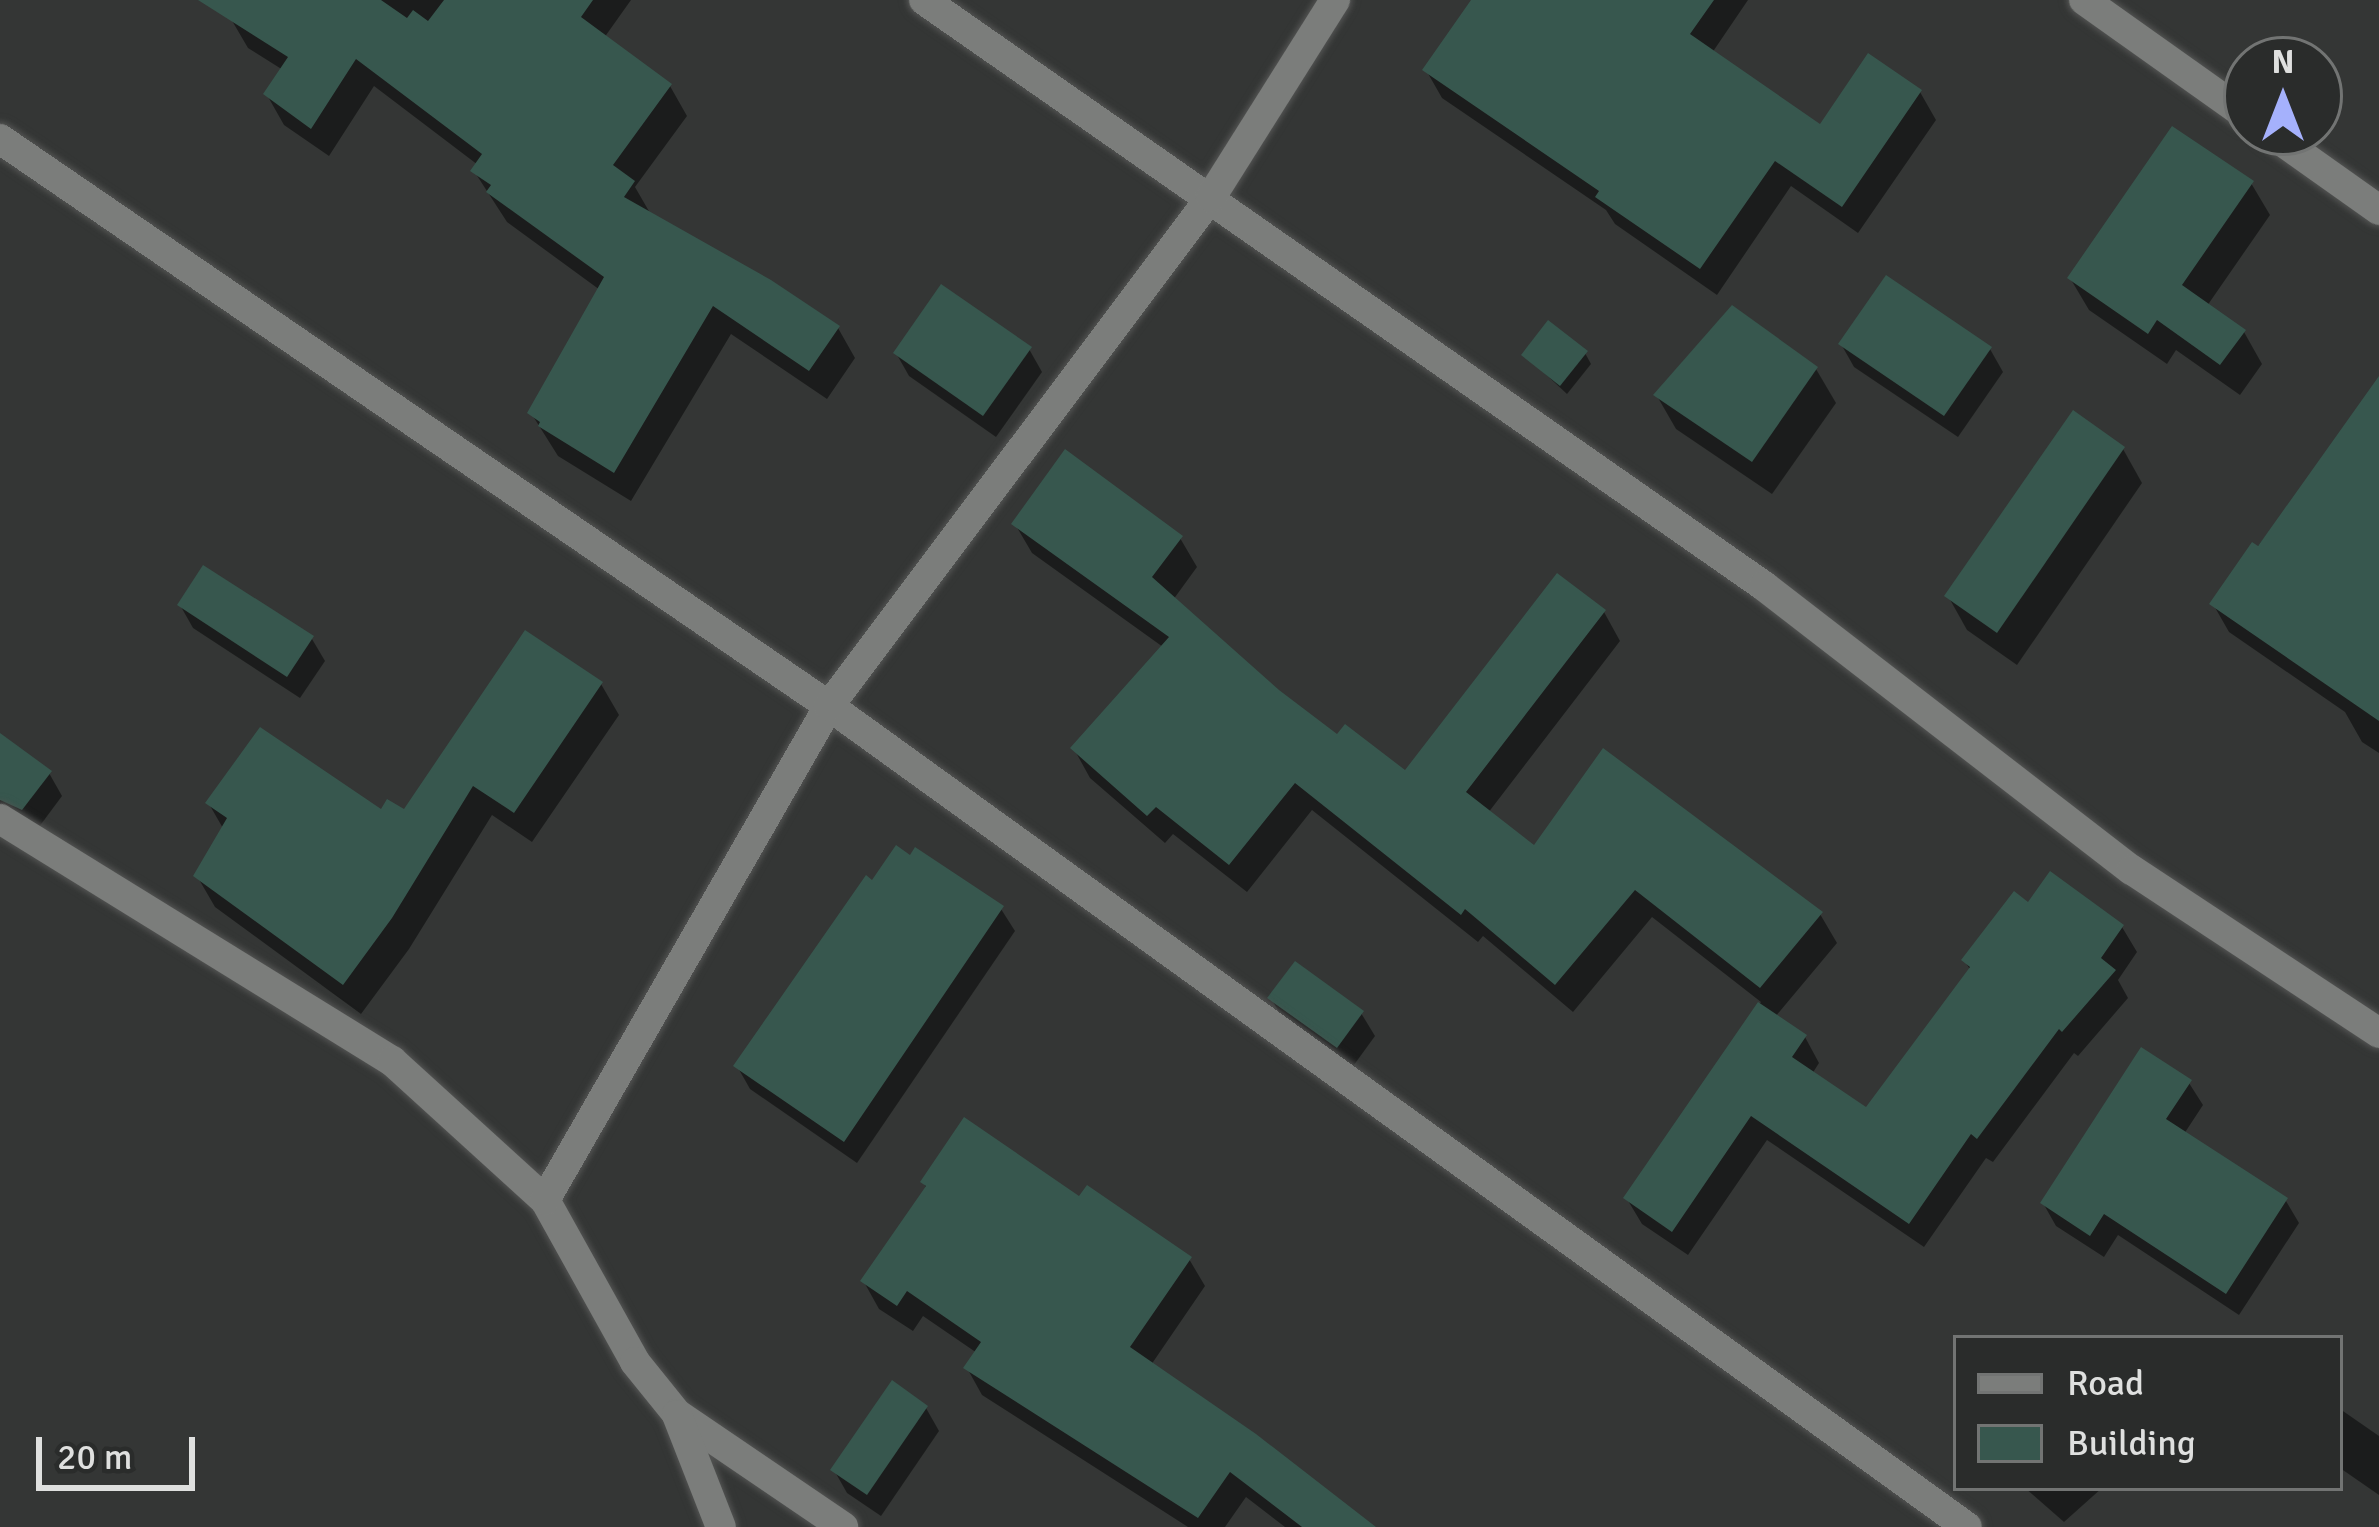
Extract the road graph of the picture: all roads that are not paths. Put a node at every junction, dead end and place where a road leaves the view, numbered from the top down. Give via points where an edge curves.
1 (924, 0) edge
2 (1334, 0) edge
3 (2084, 0) edge
4 (2223, 99) edge
5 (0, 140) edge
6 (2303, 156) edge
7 (1211, 197) junction
8 (2379, 210) edge
9 (829, 706) junction
10 (0, 819) edge
11 (2379, 1033) edge
12 (545, 1200) junction
13 (676, 1414) junction
14 (721, 1527) edge
15 (843, 1527) edge
16 (1966, 1527) edge

1 - 7 street
2 - 7 street
3 - 4 street
5 - 9 street
6 - 8 street
7 - 9 street
7 - 11 street via 1764,586 2132,870
9 - 12 street
9 - 16 street
10 - 12 street via 392,1061
12 - 13 street via 634,1362
13 - 14 street
13 - 15 street

